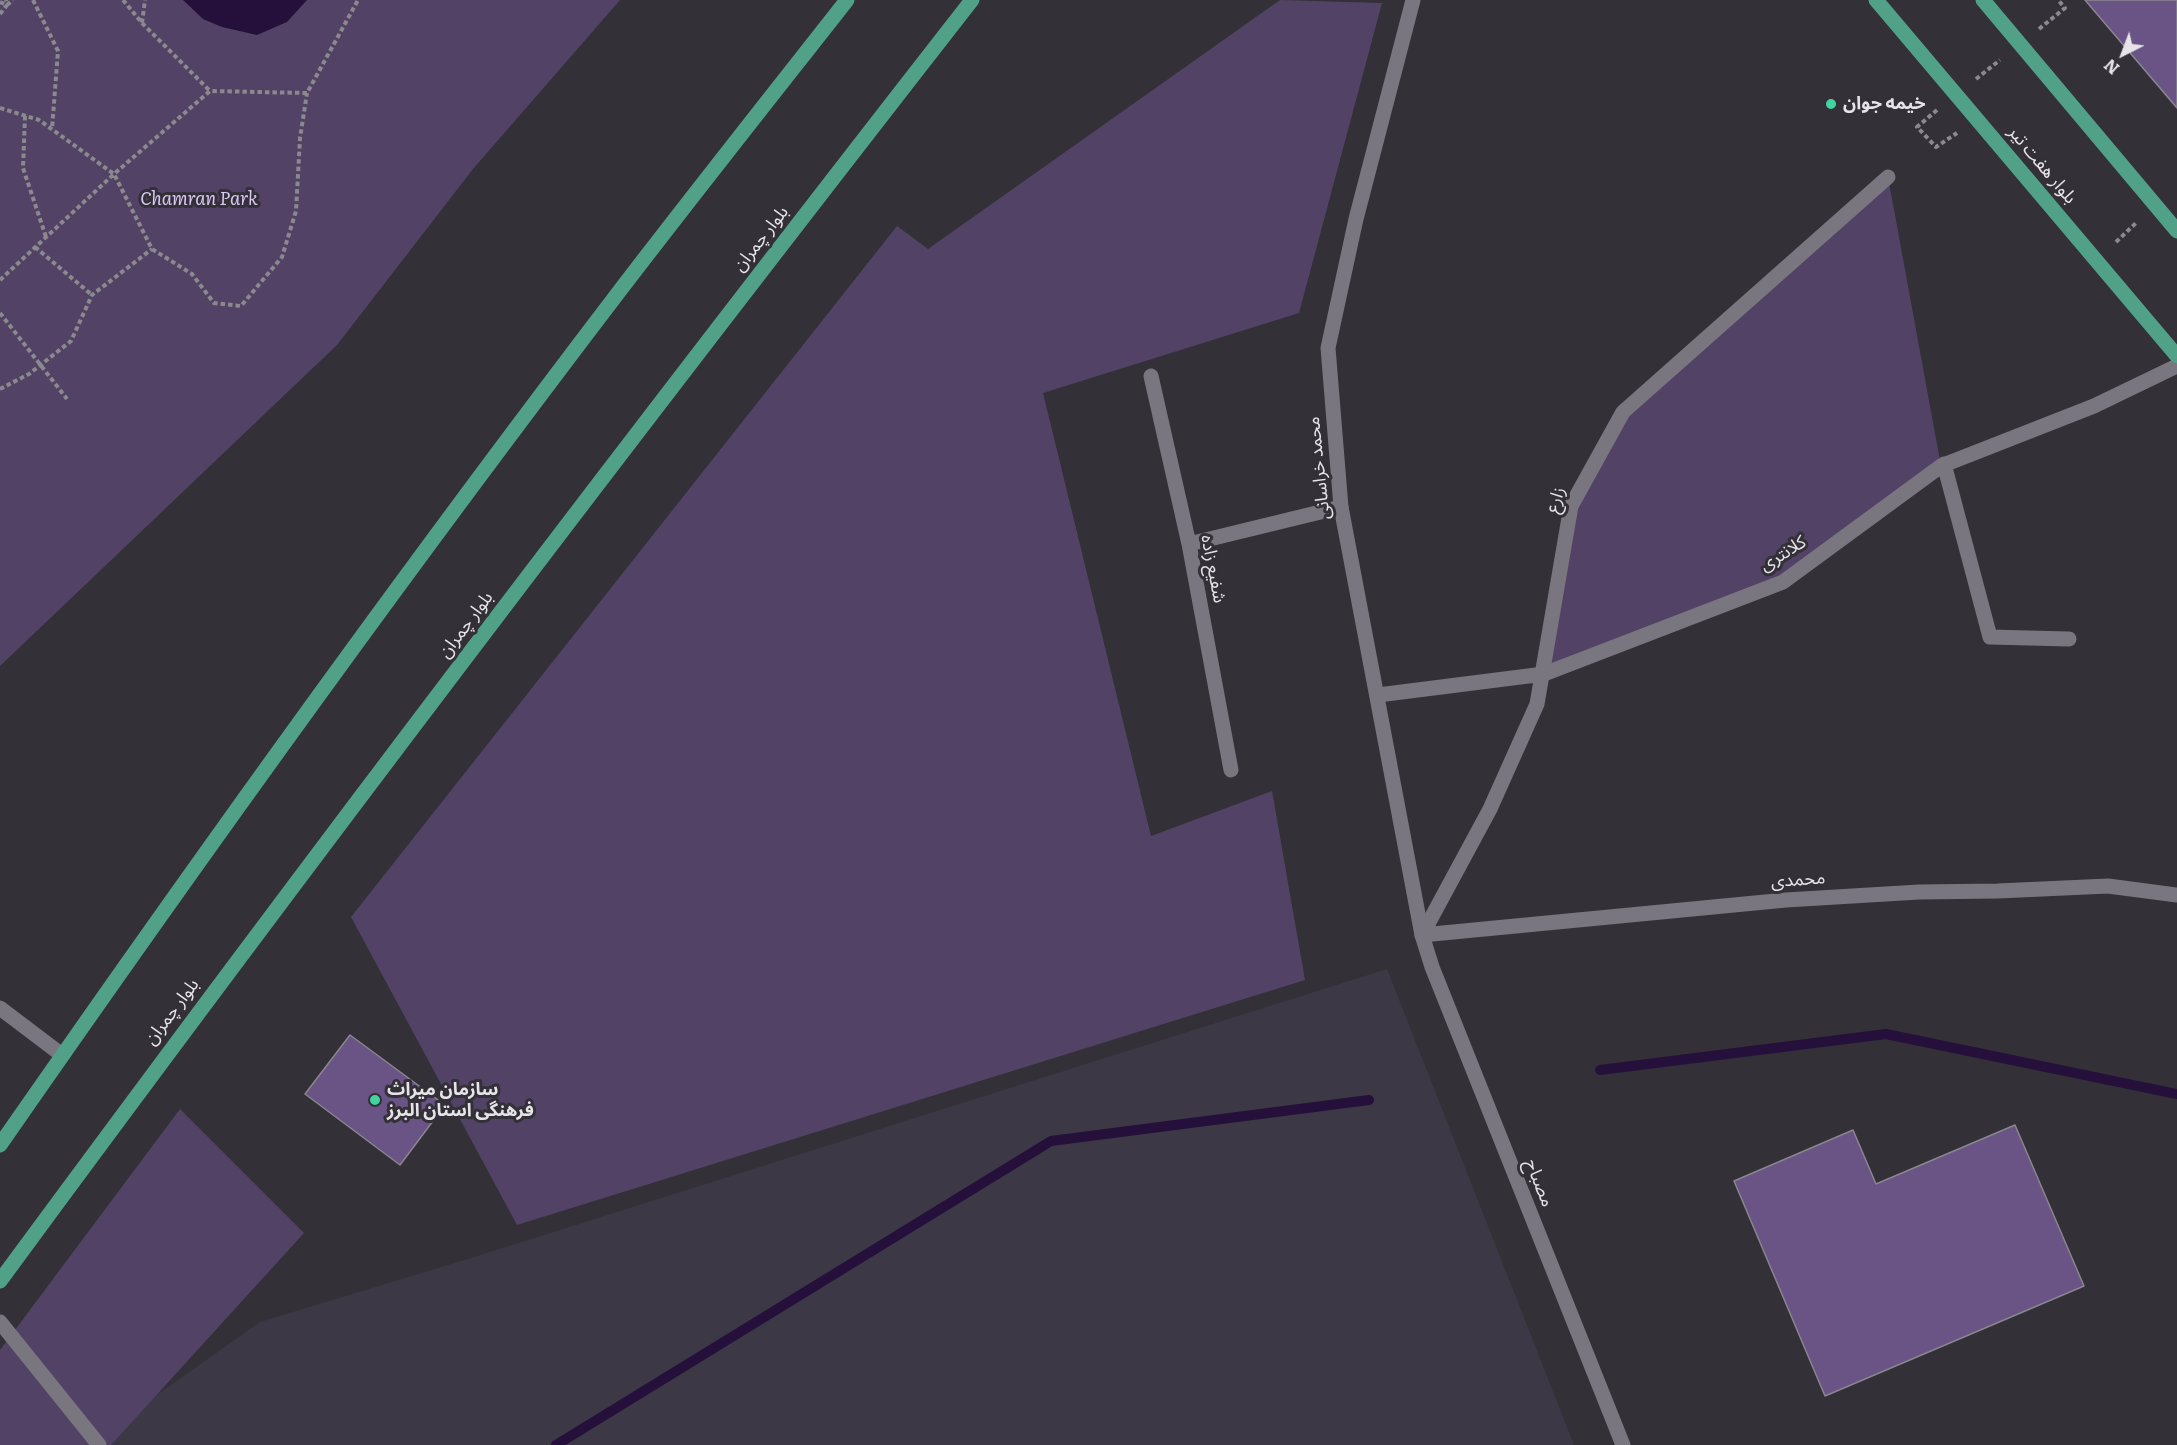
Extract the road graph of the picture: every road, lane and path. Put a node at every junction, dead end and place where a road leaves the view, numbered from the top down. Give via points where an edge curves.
1 (13, 0) edge
2 (33, 0) edge
3 (123, 0) edge
4 (145, 0) edge
5 (358, 0) edge
6 (847, 0) edge
7 (972, 0) edge
8 (1413, 0) edge
9 (1876, 0) edge
10 (1983, 0) edge
11 (2058, 0) edge
12 (0, 2) edge
13 (7, 2) edge
14 (0, 14) edge
15 (142, 22) junction
16 (2037, 30) dead end
17 (2009, 52) dead end
18 (1972, 82) dead end
19 (210, 92) junction
20 (307, 93) junction
21 (1944, 104) dead end
22 (0, 108) edge
23 (25, 115) junction
24 (52, 129) junction
25 (1936, 147) dead end
26 (114, 174) junction
27 (1888, 177) dead end
28 (2154, 206) junction
29 (2177, 231) edge
30 (46, 237) junction
31 (35, 247) junction
32 (152, 249) junction
33 (2097, 260) junction
34 (0, 280) edge
35 (92, 295) junction
36 (0, 312) edge
37 (2177, 356) edge
38 (39, 366) junction
39 (2177, 366) edge
40 (1152, 376) dead end
41 (0, 389) edge
42 (67, 399) dead end
43 (1944, 465) junction
44 (1341, 507) junction
45 (1189, 544) junction
46 (2069, 639) dead end
47 (1544, 674) junction
48 (1378, 696) junction
49 (1231, 770) dead end
50 (2177, 895) edge
51 (1422, 936) junction
52 (0, 1008) edge
53 (62, 1055) junction
54 (0, 1145) edge
55 (0, 1281) edge
56 (0, 1323) edge
57 (99, 1445) edge
58 (1623, 1445) edge

1 - 13 path
2 - 24 path via 58,51
3 - 15 path
4 - 15 path
5 - 20 path
6 - 53 main road via 422,554
7 - 55 main road, بلوار چمران via 539,561 170,1048
8 - 44 street, محمد خراسانی via 1356,219 1328,348
9 - 33 main road, بلوار هفت تیر
10 - 28 main road
11 - 16 path via 2065,8
12 - 13 path
13 - 14 path
15 - 19 path
17 - 18 path
19 - 20 path
19 - 26 path
20 - 32 path via 296,211 285,248 282,257 241,306 214,303 192,274
21 - 25 path via 1917,127
22 - 23 path
23 - 24 path
23 - 30 path via 23,168
24 - 26 path
26 - 30 path
26 - 32 path
27 - 47 street, زارع via 1623,412 1571,506
28 - 29 main road
28 - 33 path
30 - 31 path
31 - 34 path
31 - 35 path
32 - 35 path
33 - 37 main road, بلوار هفت تیر
35 - 38 path via 71,341
36 - 38 path
38 - 41 path
38 - 42 path
39 - 43 street, کلانتری via 2094,406
40 - 45 street, شفیع زاده
43 - 46 street via 1990,637
43 - 47 street, کلانتری via 1783,582
44 - 45 street
44 - 48 street, محمد خراسانی
45 - 49 street, شفیع زاده
47 - 48 street, کلانتری
47 - 51 street, زارع via 1537,704 1490,809
48 - 51 street, محمد خراسانی
50 - 51 street, محمدی via 2108,886 1919,892 1786,900
51 - 58 street, مصباح
52 - 53 street
53 - 54 main road
56 - 57 street

